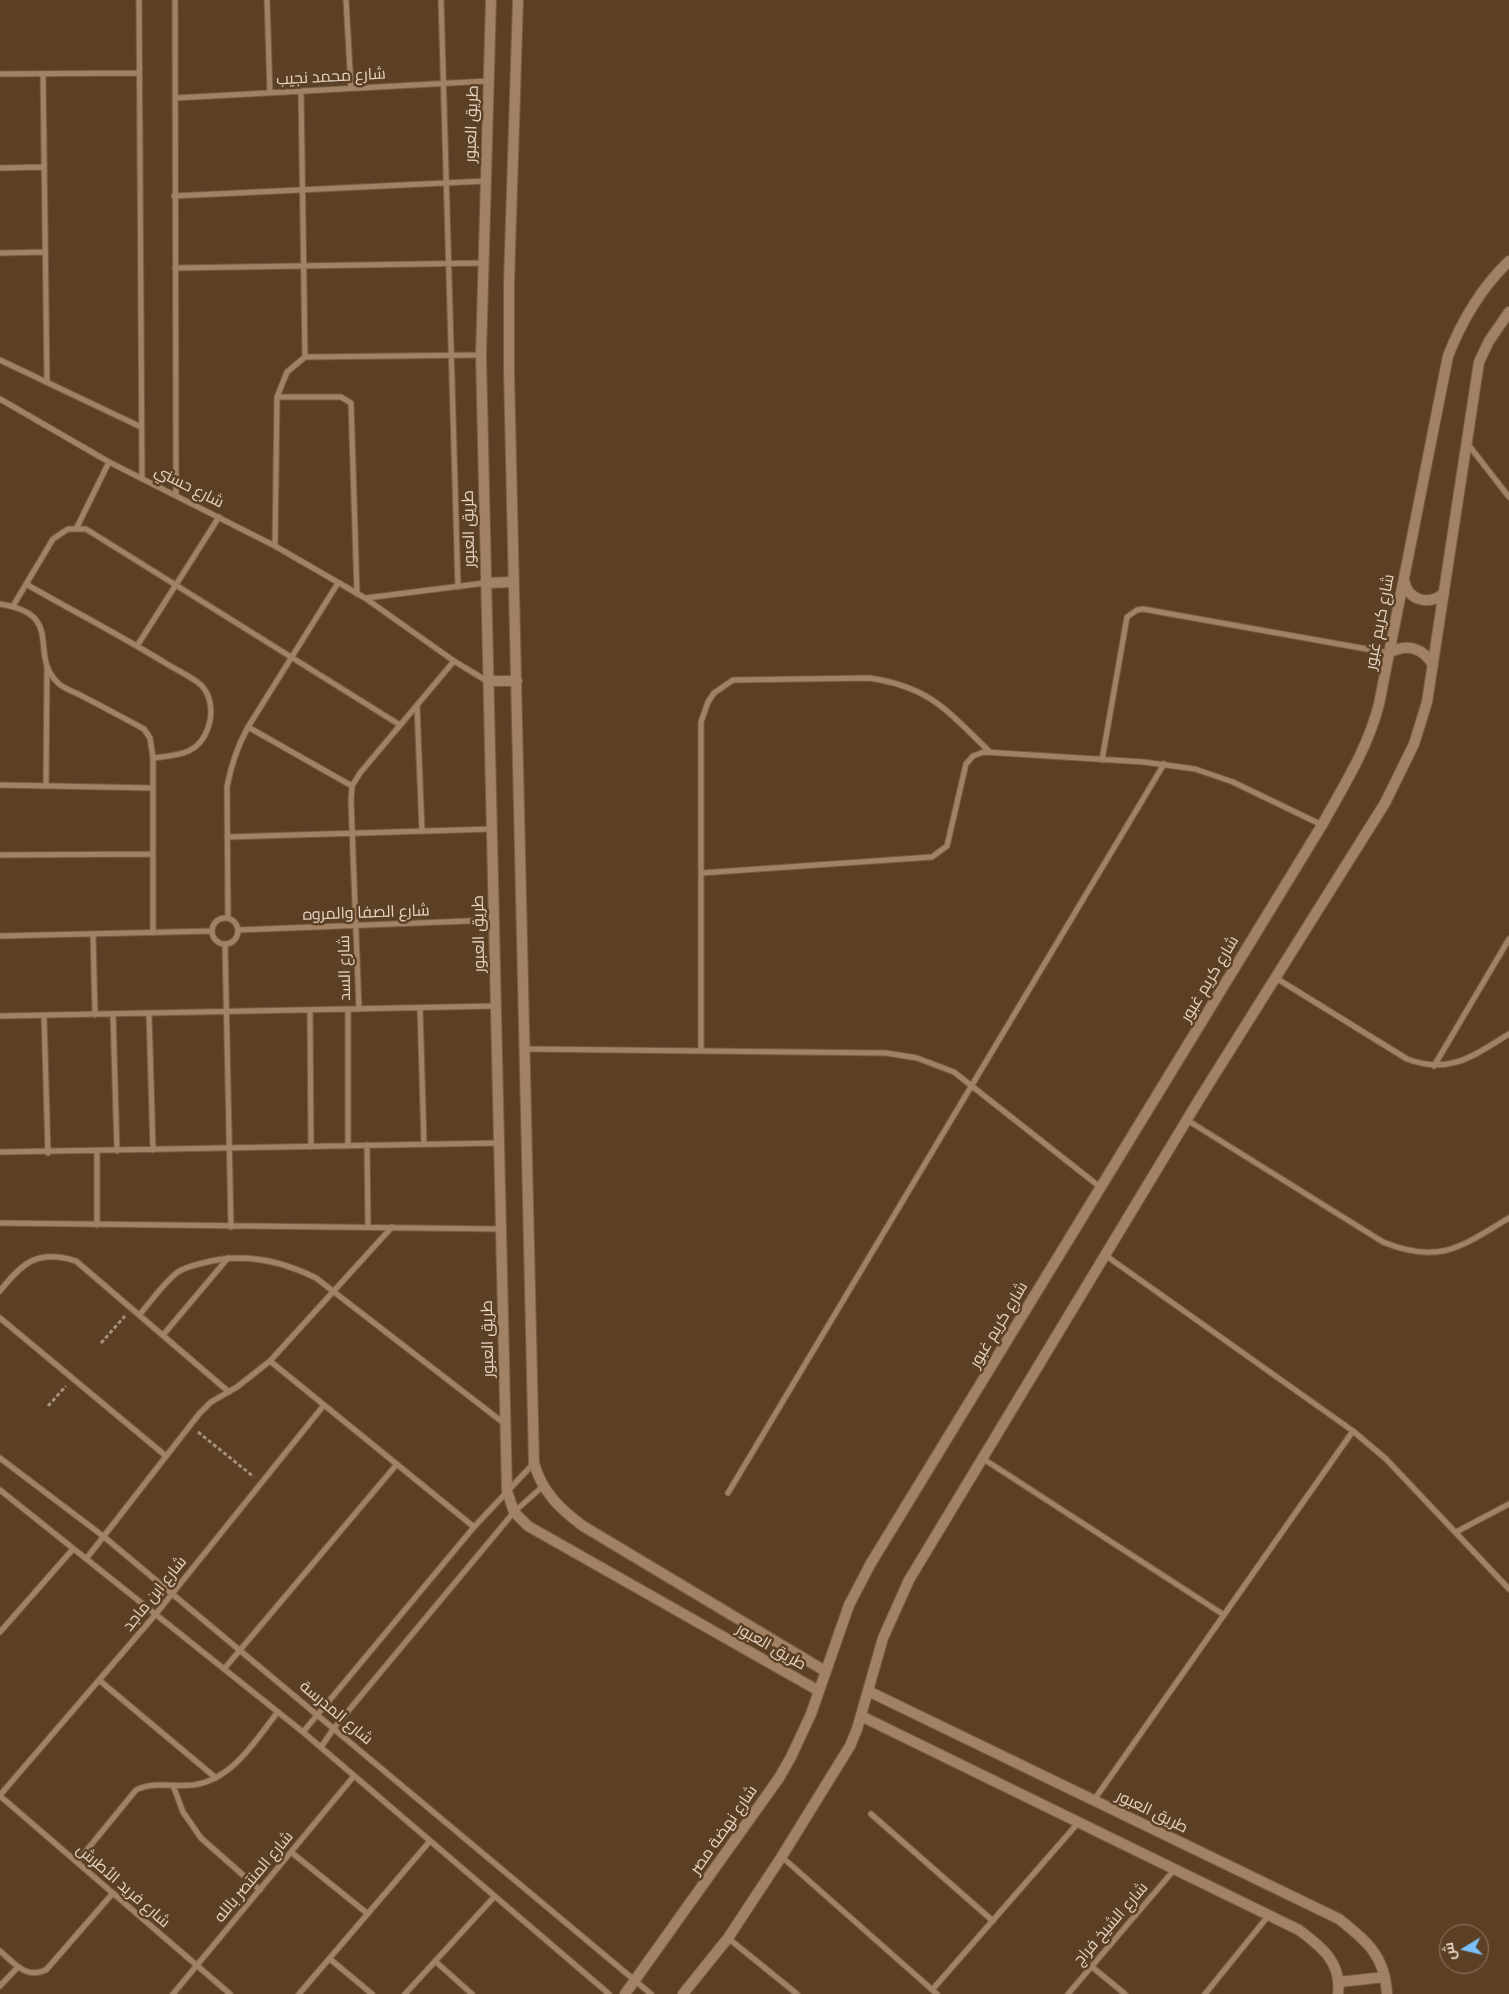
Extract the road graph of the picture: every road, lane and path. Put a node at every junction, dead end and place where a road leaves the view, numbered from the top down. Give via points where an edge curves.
1 (139, 0) edge
2 (174, 0) edge
3 (267, 0) edge
4 (346, 0) edge
5 (441, 0) edge
6 (491, 0) edge
7 (518, 0) edge
8 (139, 73) junction
9 (0, 74) edge
10 (43, 74) junction
11 (489, 81) junction
12 (444, 84) junction
13 (351, 88) junction
14 (301, 91) junction
15 (270, 93) junction
16 (175, 98) junction
17 (44, 167) junction
18 (0, 168) edge
19 (486, 181) junction
20 (446, 183) junction
21 (302, 190) junction
22 (174, 196) junction
23 (45, 252) junction
24 (0, 253) edge
25 (1509, 261) edge
26 (483, 263) junction
27 (448, 264) junction
28 (302, 266) junction
29 (175, 268) junction
30 (1509, 312) edge
31 (481, 355) junction
32 (450, 356) junction
33 (305, 357) junction
34 (0, 360) edge
35 (47, 381) junction
36 (277, 396) junction
37 (0, 399) edge
38 (141, 427) junction
39 (1467, 443) junction
40 (109, 462) junction
41 (142, 477) junction
42 (176, 494) junction
43 (1509, 497) edge
44 (219, 517) junction
45 (77, 528) junction
46 (275, 546) junction
47 (1404, 579) junction
48 (514, 582) junction
49 (338, 583) junction
50 (485, 583) junction
51 (26, 584) junction
52 (174, 585) junction
53 (458, 587) junction
54 (1444, 593) junction
55 (357, 594) junction
56 (365, 598) junction
57 (0, 604) edge
58 (13, 606) junction
59 (138, 646) junction
60 (1390, 653) junction
61 (291, 657) junction
62 (454, 661) junction
63 (47, 665) junction
64 (1433, 665) junction
65 (488, 681) junction
66 (516, 681) junction
67 (417, 706) junction
68 (400, 725) junction
69 (248, 727) junction
70 (990, 752) junction
71 (153, 758) junction
72 (1102, 760) junction
73 (1164, 764) junction
74 (0, 785) edge
75 (46, 786) junction
76 (352, 786) junction
77 (153, 788) junction
78 (1322, 825) junction
79 (492, 829) junction
80 (422, 831) junction
81 (352, 834) junction
82 (227, 837) junction
83 (153, 854) junction
84 (0, 855) edge
85 (701, 873) junction
86 (228, 918) junction
87 (494, 920) junction
88 (356, 926) junction
89 (238, 930) junction
90 (212, 931) junction
91 (153, 932) junction
92 (93, 934) junction
93 (0, 936) edge
94 (1509, 938) edge
95 (225, 944) junction
96 (1276, 978) junction
97 (496, 1006) junction
98 (420, 1008) junction
99 (348, 1009) junction
100 (359, 1009) junction
101 (310, 1010) junction
102 (226, 1012) junction
103 (149, 1013) junction
104 (113, 1014) junction
105 (95, 1015) junction
106 (0, 1016) edge
107 (44, 1016) junction
108 (1509, 1034) edge
109 (524, 1049) junction
110 (701, 1051) junction
111 (1434, 1066) junction
112 (971, 1083) junction
113 (1187, 1120) junction
114 (498, 1143) junction
115 (424, 1144) junction
116 (348, 1146) junction
117 (367, 1146) junction
118 (311, 1147) junction
119 (229, 1149) junction
120 (153, 1150) junction
121 (117, 1151) junction
122 (0, 1152) edge
123 (97, 1152) junction
124 (48, 1153) junction
125 (1100, 1187) junction
126 (1509, 1218) edge
127 (0, 1223) edge
128 (97, 1225) junction
129 (231, 1227) junction
130 (368, 1227) junction
131 (392, 1227) junction
132 (500, 1229) junction
133 (1105, 1255) junction
134 (228, 1258) junction
135 (0, 1291) edge
136 (333, 1291) junction
137 (132, 1309) junction
138 (139, 1316) junction
139 (0, 1318) edge
140 (163, 1335) junction
141 (101, 1343) dead end
142 (270, 1361) junction
143 (73, 1378) junction
144 (229, 1392) junction
145 (324, 1405) junction
146 (48, 1406) dead end
147 (505, 1424) junction
148 (190, 1425) junction
149 (1353, 1431) junction
150 (166, 1456) junction
151 (0, 1458) edge
152 (982, 1458) junction
153 (534, 1463) junction
154 (396, 1464) junction
155 (261, 1483) junction
156 (542, 1486) junction
157 (0, 1490) edge
158 (508, 1491) junction
159 (728, 1493) dead end
160 (1509, 1504) edge
161 (514, 1512) junction
162 (474, 1527) junction
163 (1456, 1532) junction
164 (103, 1536) junction
165 (73, 1548) junction
166 (86, 1559) junction
167 (1509, 1589) edge
168 (172, 1593) junction
169 (155, 1615) junction
170 (1224, 1615) junction
171 (0, 1632) edge
172 (241, 1650) junction
173 (224, 1670) junction
174 (825, 1671) junction
175 (99, 1680) junction
176 (819, 1691) junction
177 (868, 1691) junction
178 (277, 1713) junction
179 (318, 1715) junction
180 (861, 1716) junction
181 (334, 1728) junction
182 (303, 1732) junction
183 (321, 1747) junction
184 (354, 1776) junction
185 (216, 1778) junction
186 (173, 1785) junction
187 (0, 1796) edge
188 (1094, 1801) junction
189 (872, 1814) dead end
190 (1078, 1824) junction
191 (430, 1841) junction
192 (291, 1852) junction
193 (782, 1856) junction
194 (77, 1862) junction
195 (1174, 1870) junction
196 (260, 1890) junction
197 (113, 1893) junction
198 (494, 1897) junction
199 (368, 1914) junction
200 (1270, 1914) junction
201 (993, 1921) junction
202 (728, 1938) junction
203 (0, 1951) edge
204 (330, 1959) junction
205 (435, 1961) junction
206 (197, 1965) junction
207 (1092, 1966) junction
208 (18, 1967) junction
209 (1385, 1977) junction
210 (637, 1980) junction
211 (1339, 1982) junction
212 (0, 1986) edge
213 (935, 1992) edge
214 (173, 1994) edge
215 (230, 1994) edge
216 (299, 1994) edge
217 (372, 1994) edge
218 (405, 1994) edge
219 (472, 1994) edge
220 (609, 1994) edge
221 (625, 1994) edge
222 (651, 1994) edge
223 (683, 1994) edge
224 (796, 1994) edge
225 (1068, 1994) edge
226 (1125, 1994) edge
227 (1205, 1994) edge
228 (1338, 1994) edge
229 (1387, 1994) edge

1 - 8 street
2 - 16 street
3 - 15 street
4 - 13 street
5 - 12 street
6 - 11 street, طريق العبور
7 - 48 street, طريق العبور via 509,283
8 - 10 street
8 - 38 street
9 - 10 street
10 - 17 street
11 - 12 street, شارع محمد نجيب
11 - 19 street, طريق العبور
12 - 13 street, شارع محمد نجيب
12 - 20 street
13 - 14 street, شارع محمد نجيب
14 - 15 street, شارع محمد نجيب
14 - 21 street
15 - 16 street, شارع محمد نجيب
16 - 22 street
17 - 18 street
17 - 23 street
19 - 20 street
19 - 26 street, طريق العبور
20 - 21 street
20 - 27 street
21 - 22 street
21 - 28 street
22 - 29 street
23 - 24 street
23 - 35 street
25 - 47 street, شارع كريم غبور via 1470,308 1448,356
26 - 27 street
26 - 31 street, طريق العبور
27 - 28 street
27 - 32 street
28 - 29 street
28 - 33 street
29 - 42 street
30 - 39 street via 1479,362
31 - 32 street
31 - 50 street, طريق العبور
32 - 33 street
32 - 53 street
33 - 36 street via 286,372
34 - 35 street
35 - 38 street
36 - 46 street
36 - 55 street via 341,397 351,404
37 - 40 street, شارع حسني
38 - 41 street
39 - 43 street
39 - 54 street
40 - 41 street, شارع حسني
40 - 45 street
41 - 42 street, شارع حسني
42 - 44 street, شارع حسني
44 - 46 street, شارع حسني
44 - 52 street
45 - 51 street via 59,533 53,539
45 - 52 street via 86,528
46 - 49 street, شارع حسني
47 - 54 street via 1408,592 1419,600 1433,600
47 - 60 street, شارع كريم غبور
48 - 50 street
48 - 66 street, طريق العبور
49 - 55 street, شارع حسني
49 - 61 street
50 - 53 street
50 - 65 street, طريق العبور
51 - 58 street
51 - 59 street
52 - 59 street
52 - 61 street
53 - 56 street
54 - 64 street
55 - 56 street, شارع حسني
56 - 62 street, شارع حسني
57 - 58 street
58 - 63 street via 30,613 38,622
59 - 71 street via 202,686 211,709 211,722 197,747 186,754
60 - 64 street via 1403,647 1410,648 1424,653
60 - 72 street via 1137,610 1127,617
60 - 78 street, شارع كريم غبور via 1369,736
61 - 68 street
61 - 69 street
62 - 65 street, شارع حسني
62 - 67 street
63 - 71 street via 59,684 144,729 150,738
63 - 75 street
64 - 96 street via 1427,702 1406,764
65 - 66 street
65 - 79 street, طريق العبور
66 - 109 street, طريق العبور
67 - 68 street
67 - 80 street
68 - 76 street
69 - 76 street
69 - 82 street via 230,766
70 - 72 street
70 - 85 street via 978,753 966,764 947,846 932,858
70 - 85 street via 935,700 903,685 869,678 733,680 714,693 701,722
71 - 77 street
72 - 73 street
73 - 78 street via 1195,769 1233,782
73 - 112 street
74 - 75 street
75 - 77 street
76 - 81 street, شارع السد
77 - 83 street
78 - 125 street, شارع كريم غبور
79 - 80 street
79 - 87 street, طريق العبور
80 - 81 street
81 - 82 street
81 - 88 street, شارع السد
82 - 86 street
83 - 84 street
83 - 91 street
85 - 110 street
86 - 89 street
86 - 90 street via 217,921
87 - 88 street, شارع الصفا والمروه
87 - 97 street, طريق العبور
88 - 89 street, شارع الصفا والمروه
88 - 100 street, شارع السد
89 - 95 street via 235,940
90 - 91 street
90 - 95 street via 216,940
91 - 92 street
92 - 93 street
92 - 105 street
94 - 111 street
95 - 102 street
96 - 111 street via 1407,1059
96 - 113 street
97 - 98 street
97 - 114 street, طريق العبور
98 - 100 street
98 - 115 street
99 - 100 street
99 - 101 street
99 - 116 street
101 - 102 street
101 - 118 street
102 - 103 street
102 - 119 street
103 - 104 street
103 - 120 street
104 - 105 street
104 - 121 street
105 - 107 street
106 - 107 street
107 - 124 street
108 - 111 street via 1460,1062
109 - 110 street
109 - 153 street, طريق العبور
110 - 112 street via 902,1055 936,1064
112 - 125 street
112 - 159 street
113 - 126 street via 1383,1242 1405,1251 1428,1254 1451,1251
113 - 133 street
114 - 115 street
114 - 132 street, طريق العبور
115 - 117 street
116 - 117 street
116 - 118 street
117 - 130 street
118 - 119 street
119 - 120 street
119 - 129 street
120 - 121 street
121 - 123 street
122 - 124 street
123 - 124 street
123 - 128 street
125 - 174 street, شارع كريم غبور via 867,1570 849,1605
127 - 128 street
128 - 129 street
129 - 130 street
130 - 131 street
131 - 132 street
131 - 136 street
132 - 147 street, طريق العبور
133 - 149 street
133 - 152 street
134 - 136 street via 263,1259 290,1265
134 - 138 street via 177,1272
134 - 140 street
135 - 137 street via 27,1262 43,1256 60,1256 76,1261
136 - 142 street
136 - 147 street
137 - 138 street
137 - 141 path
138 - 140 street
139 - 143 street
140 - 144 street
142 - 144 street
142 - 145 street
143 - 146 path
143 - 150 street
144 - 148 street via 211,1402
145 - 154 street
145 - 155 street, شارع ابن ماجد
147 - 158 street, طريق العبور
148 - 150 street
148 - 155 path
149 - 163 street via 1386,1459
149 - 170 street
150 - 164 street
151 - 164 street, شارع المدرسة
152 - 170 street
152 - 177 street via 909,1580 883,1638
153 - 156 street, طريق العبور
153 - 158 street
154 - 162 street
154 - 172 street
155 - 168 street, شارع ابن ماجد
156 - 161 street
156 - 174 street, طريق العبور via 553,1501 583,1526
157 - 165 street
158 - 161 street, طريق العبور
158 - 162 street
160 - 163 street
161 - 176 street, طريق العبور via 528,1526
161 - 181 street
162 - 179 street
163 - 167 street
164 - 166 street
164 - 168 street, شارع المدرسة
165 - 166 street
165 - 171 street
166 - 169 street
168 - 169 street, شارع ابن ماجد
168 - 172 street, شارع المدرسة
169 - 173 street
169 - 175 street, شارع ابن ماجد
170 - 188 street
172 - 173 street
172 - 179 street, شارع المدرسة
173 - 178 street
174 - 176 street, شارع نهضة مصر
175 - 185 street
175 - 187 street, شارع ابن ماجد
176 - 210 street, شارع نهضة مصر via 802,1736 779,1778
177 - 180 street
177 - 188 street, طريق العبور
178 - 182 street
178 - 185 street via 240,1759
179 - 181 street, شارع المدرسة
179 - 182 street
180 - 190 street
180 - 193 street via 850,1746
181 - 183 street
181 - 210 street, شارع المدرسة
182 - 183 street
183 - 184 street
184 - 191 street
184 - 192 street, شارع المنتصر بالله
185 - 186 street via 195,1784
186 - 194 street via 142,1786 136,1790
186 - 196 street via 184,1812 201,1838
187 - 194 street, شارع فريد الأطرش
188 - 209 street, طريق العبور via 1339,1919 1371,1946
189 - 201 street
190 - 195 street
190 - 201 street
191 - 198 street
191 - 199 street
192 - 196 street, شارع المنتصر بالله
192 - 199 street
193 - 202 street
193 - 213 street
194 - 197 street, شارع فريد الأطرش
195 - 200 street
195 - 207 street, شارع الشيخ فراج
196 - 206 street, شارع المنتصر بالله
197 - 206 street, شارع فريد الأطرش
197 - 208 street via 46,1970 32,1974
198 - 205 street
198 - 220 street
199 - 204 street
200 - 211 street via 1300,1930 1320,1946 1334,1962
200 - 227 street
201 - 213 street
202 - 223 street
202 - 224 street
203 - 208 street
204 - 216 street
204 - 217 street
205 - 218 street
205 - 219 street
206 - 214 street, شارع المنتصر بالله
206 - 215 street, شارع فريد الأطرش
207 - 225 street, شارع الشيخ فراج
207 - 226 street
208 - 212 street
209 - 211 street
209 - 229 street, طريق العبور
210 - 221 street, شارع نهضة مصر
210 - 222 street, شارع المدرسة
211 - 228 street

